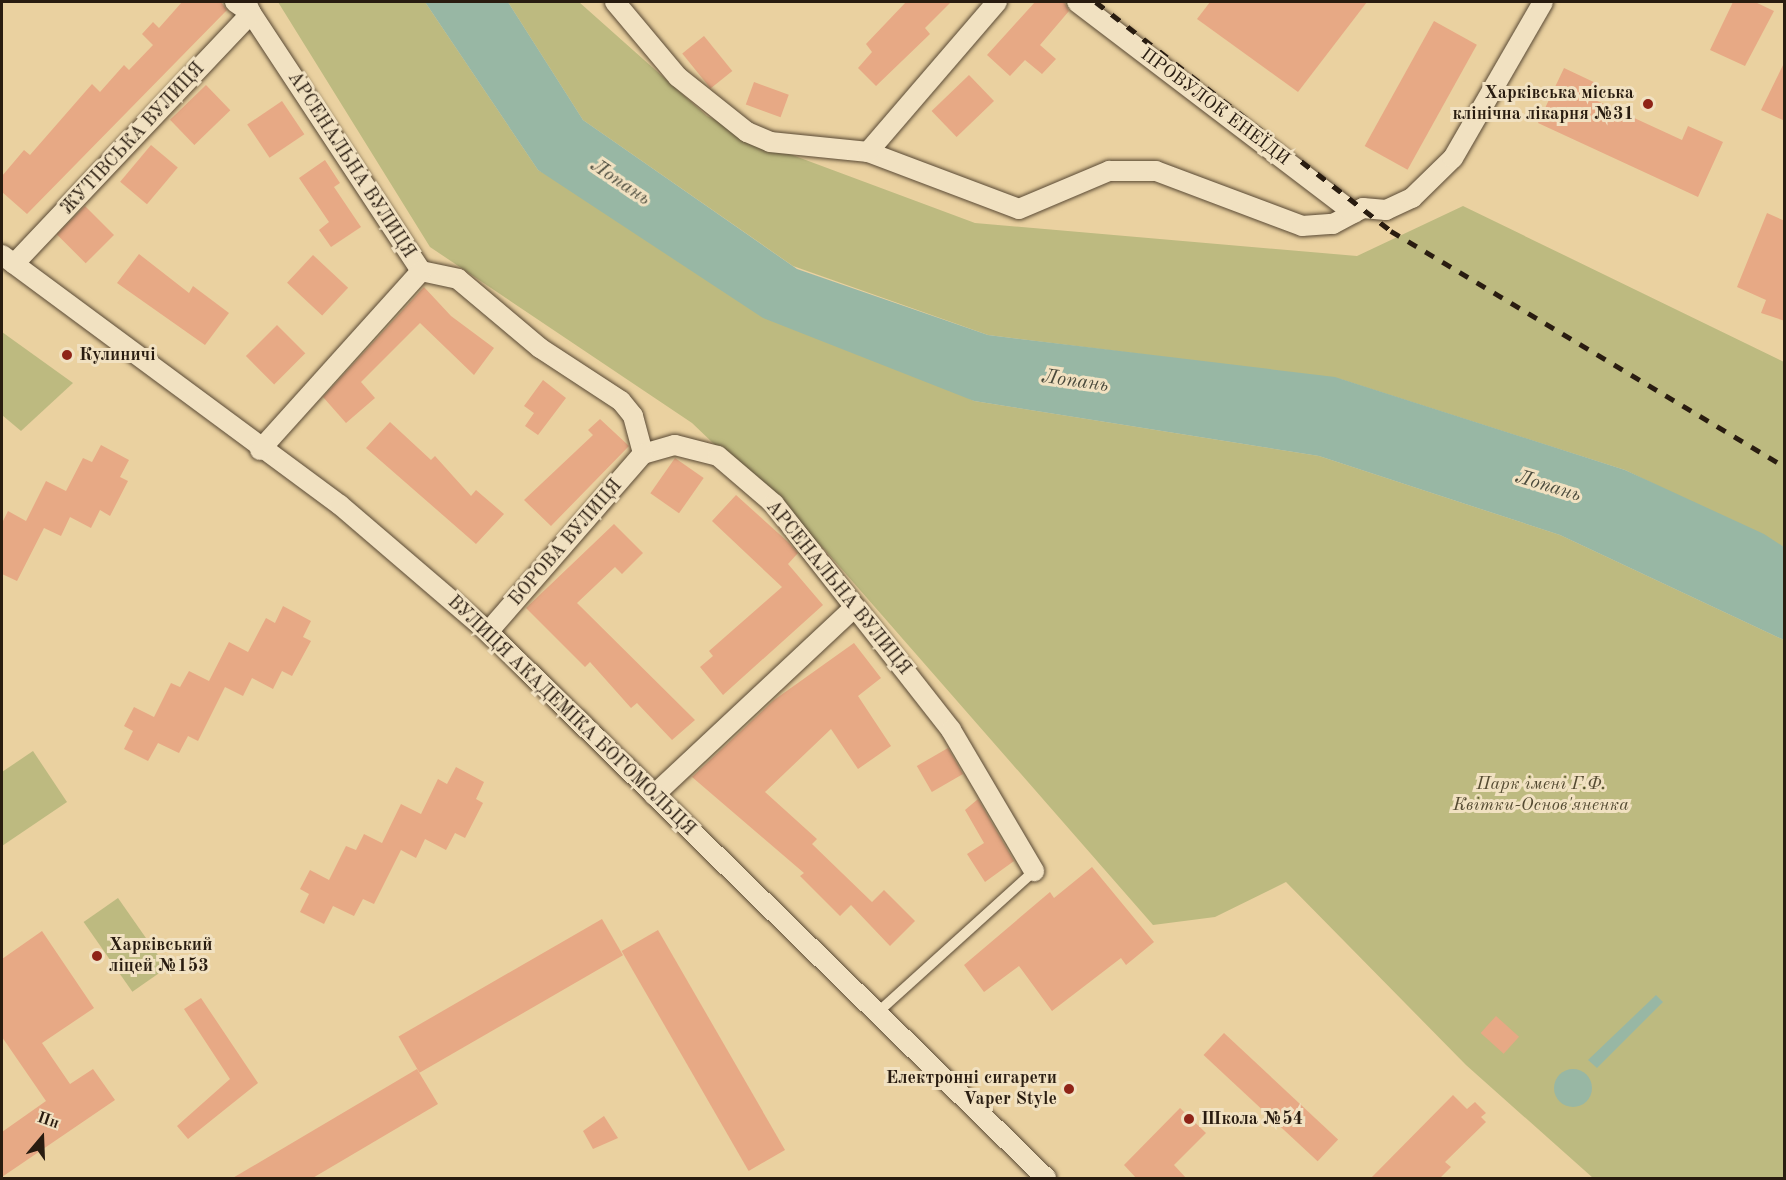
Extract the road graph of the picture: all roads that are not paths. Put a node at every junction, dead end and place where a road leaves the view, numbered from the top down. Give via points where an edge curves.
1 (235, 2) edge
2 (615, 2) edge
3 (997, 2) edge
4 (1077, 2) edge
5 (1543, 2) edge
6 (249, 8) edge
7 (868, 152) junction
8 (1350, 215) junction
9 (8, 260) edge
10 (421, 271) junction
11 (260, 450) junction
12 (644, 454) junction
13 (855, 607) junction
14 (488, 632) junction
15 (654, 795) junction
16 (1034, 871) joint
17 (877, 1013) junction
18 (1046, 1179) edge

1 - 6 street, АРСЕНАЛЬНА ВУЛИЦЯ
2 - 7 street via 678,77 747,132 770,142
3 - 7 street
4 - 8 street, ПРОВУЛОК ЕНЕЇДИ
5 - 8 street via 1453,158 1412,198 1386,210 1363,208
6 - 9 street, ЖУТІВСЬКА ВУЛИЦЯ
6 - 10 street, АРСЕНАЛЬНА ВУЛИЦЯ
7 - 8 street via 1019,209 1109,171 1131,168 1156,171 1302,226 1333,224
9 - 11 street, ВУЛИЦЯ АКАДЕМІКА БОГОМОЛЬЦЯ
10 - 11 street
10 - 12 street, АРСЕНАЛЬНА ВУЛИЦЯ via 458,279 540,348 621,401 633,416
11 - 14 street, ВУЛИЦЯ АКАДЕМІКА БОГОМОЛЬЦЯ via 340,505
12 - 13 street, АРСЕНАЛЬНА ВУЛИЦЯ via 675,445 718,456 774,504
12 - 14 street, БОРОВА ВУЛИЦЯ
13 - 15 street
13 - 16 street, АРСЕНАЛЬНА ВУЛИЦЯ via 951,730
14 - 15 street, ВУЛИЦЯ АКАДЕМІКА БОГОМОЛЬЦЯ
15 - 17 street, ВУЛИЦЯ АКАДЕМІКА БОГОМОЛЬЦЯ
16 - 17 lane
17 - 18 street, ВУЛИЦЯ АКАДЕМІКА БОГОМОЛЬЦЯ

